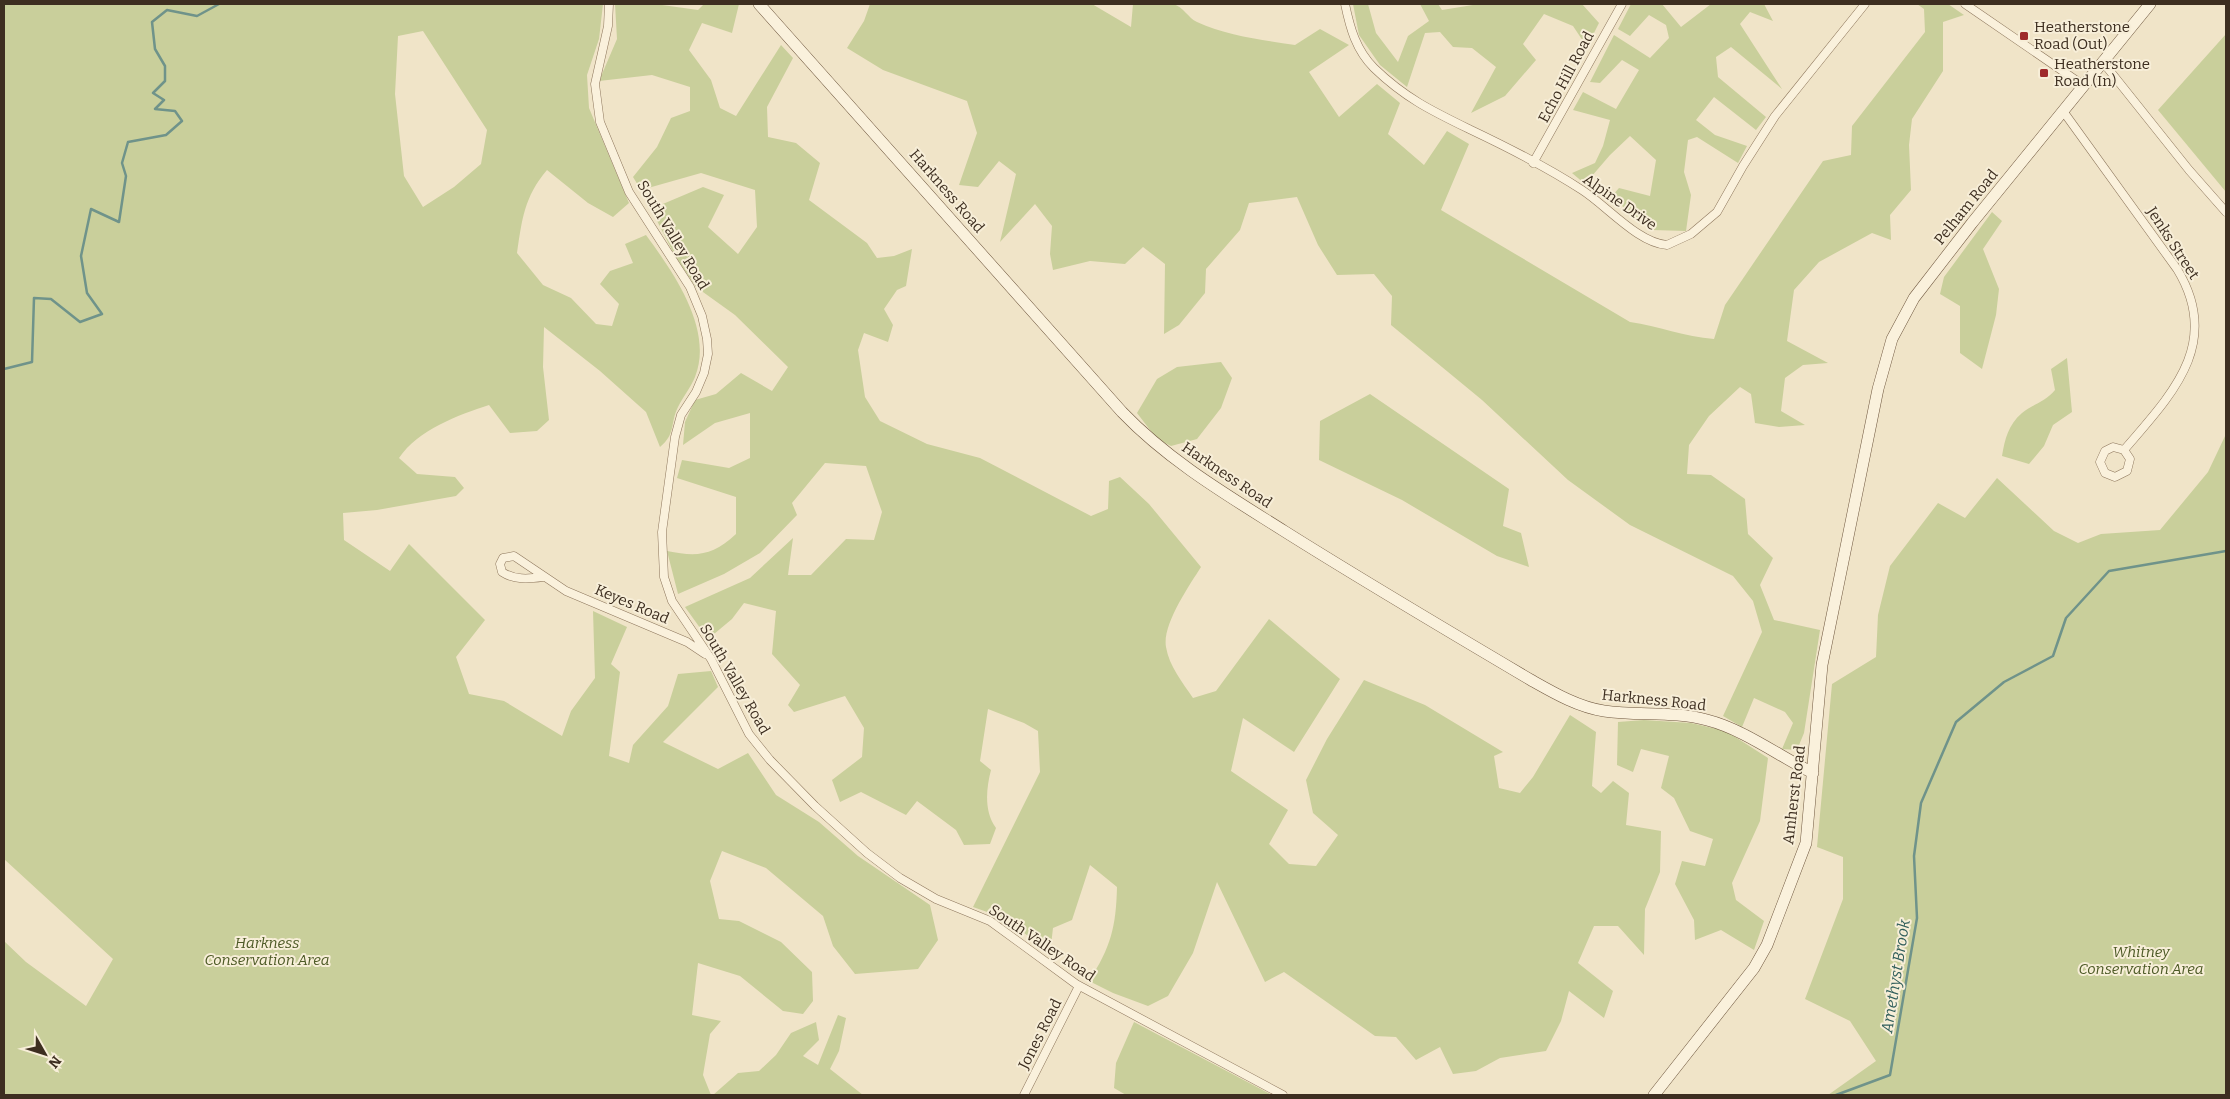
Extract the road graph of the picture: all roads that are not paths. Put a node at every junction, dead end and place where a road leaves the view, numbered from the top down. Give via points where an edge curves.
1 (609, 4) edge
2 (759, 4) edge
3 (1345, 4) edge
4 (1622, 4) edge
5 (1865, 4) edge
6 (1965, 4) edge
7 (2150, 4) edge
8 (2102, 61) junction
9 (2083, 86) junction
10 (2063, 111) junction
11 (1533, 163) junction
12 (2226, 212) edge
13 (2124, 450) dead end
14 (1863, 459) joint
15 (542, 577) junction
16 (711, 658) junction
17 (1813, 773) junction
18 (1080, 986) junction
19 (1024, 1095) edge
20 (1283, 1095) edge
21 (1654, 1095) edge

1 - 16 street, South Valley Road via 608,26 594,84 600,122 630,192 690,287 706,331 708,354 704,373 681,415 675,437 661,552 665,584 672,601
2 - 17 main road, Harkness Road via 1122,412 1178,462 1302,542 1568,700 1603,711 1707,720 1738,732
3 - 11 street, Alpine Drive via 1351,31 1361,52 1393,85 1431,111
4 - 11 street, Echo Hill Road
5 - 11 street, Alpine Drive via 1771,122 1718,212 1676,242 1662,245 1644,237 1583,190
6 - 9 street
7 - 8 main road, Pelham Road
8 - 9 main road, Pelham Road
8 - 12 street
9 - 10 main road, Pelham Road
10 - 13 street, Jenks Street via 2177,269 2192,306 2194,341 2184,374 2166,401
10 - 14 main road, Pelham Road via 1907,308 1885,360
14 - 17 main road, Amherst Road via 1822,665
15 - 15 street, Keyes Road via 512,577 502,572 500,564 503,558 514,556
15 - 16 street, Keyes Road via 578,596 687,642
16 - 18 street, South Valley Road via 741,721 758,747 804,796 862,849 913,887 996,925
17 - 21 main road, Amherst Road via 1806,844 1767,944 1754,968
18 - 19 street, Jones Road
18 - 20 street, South Valley Road

